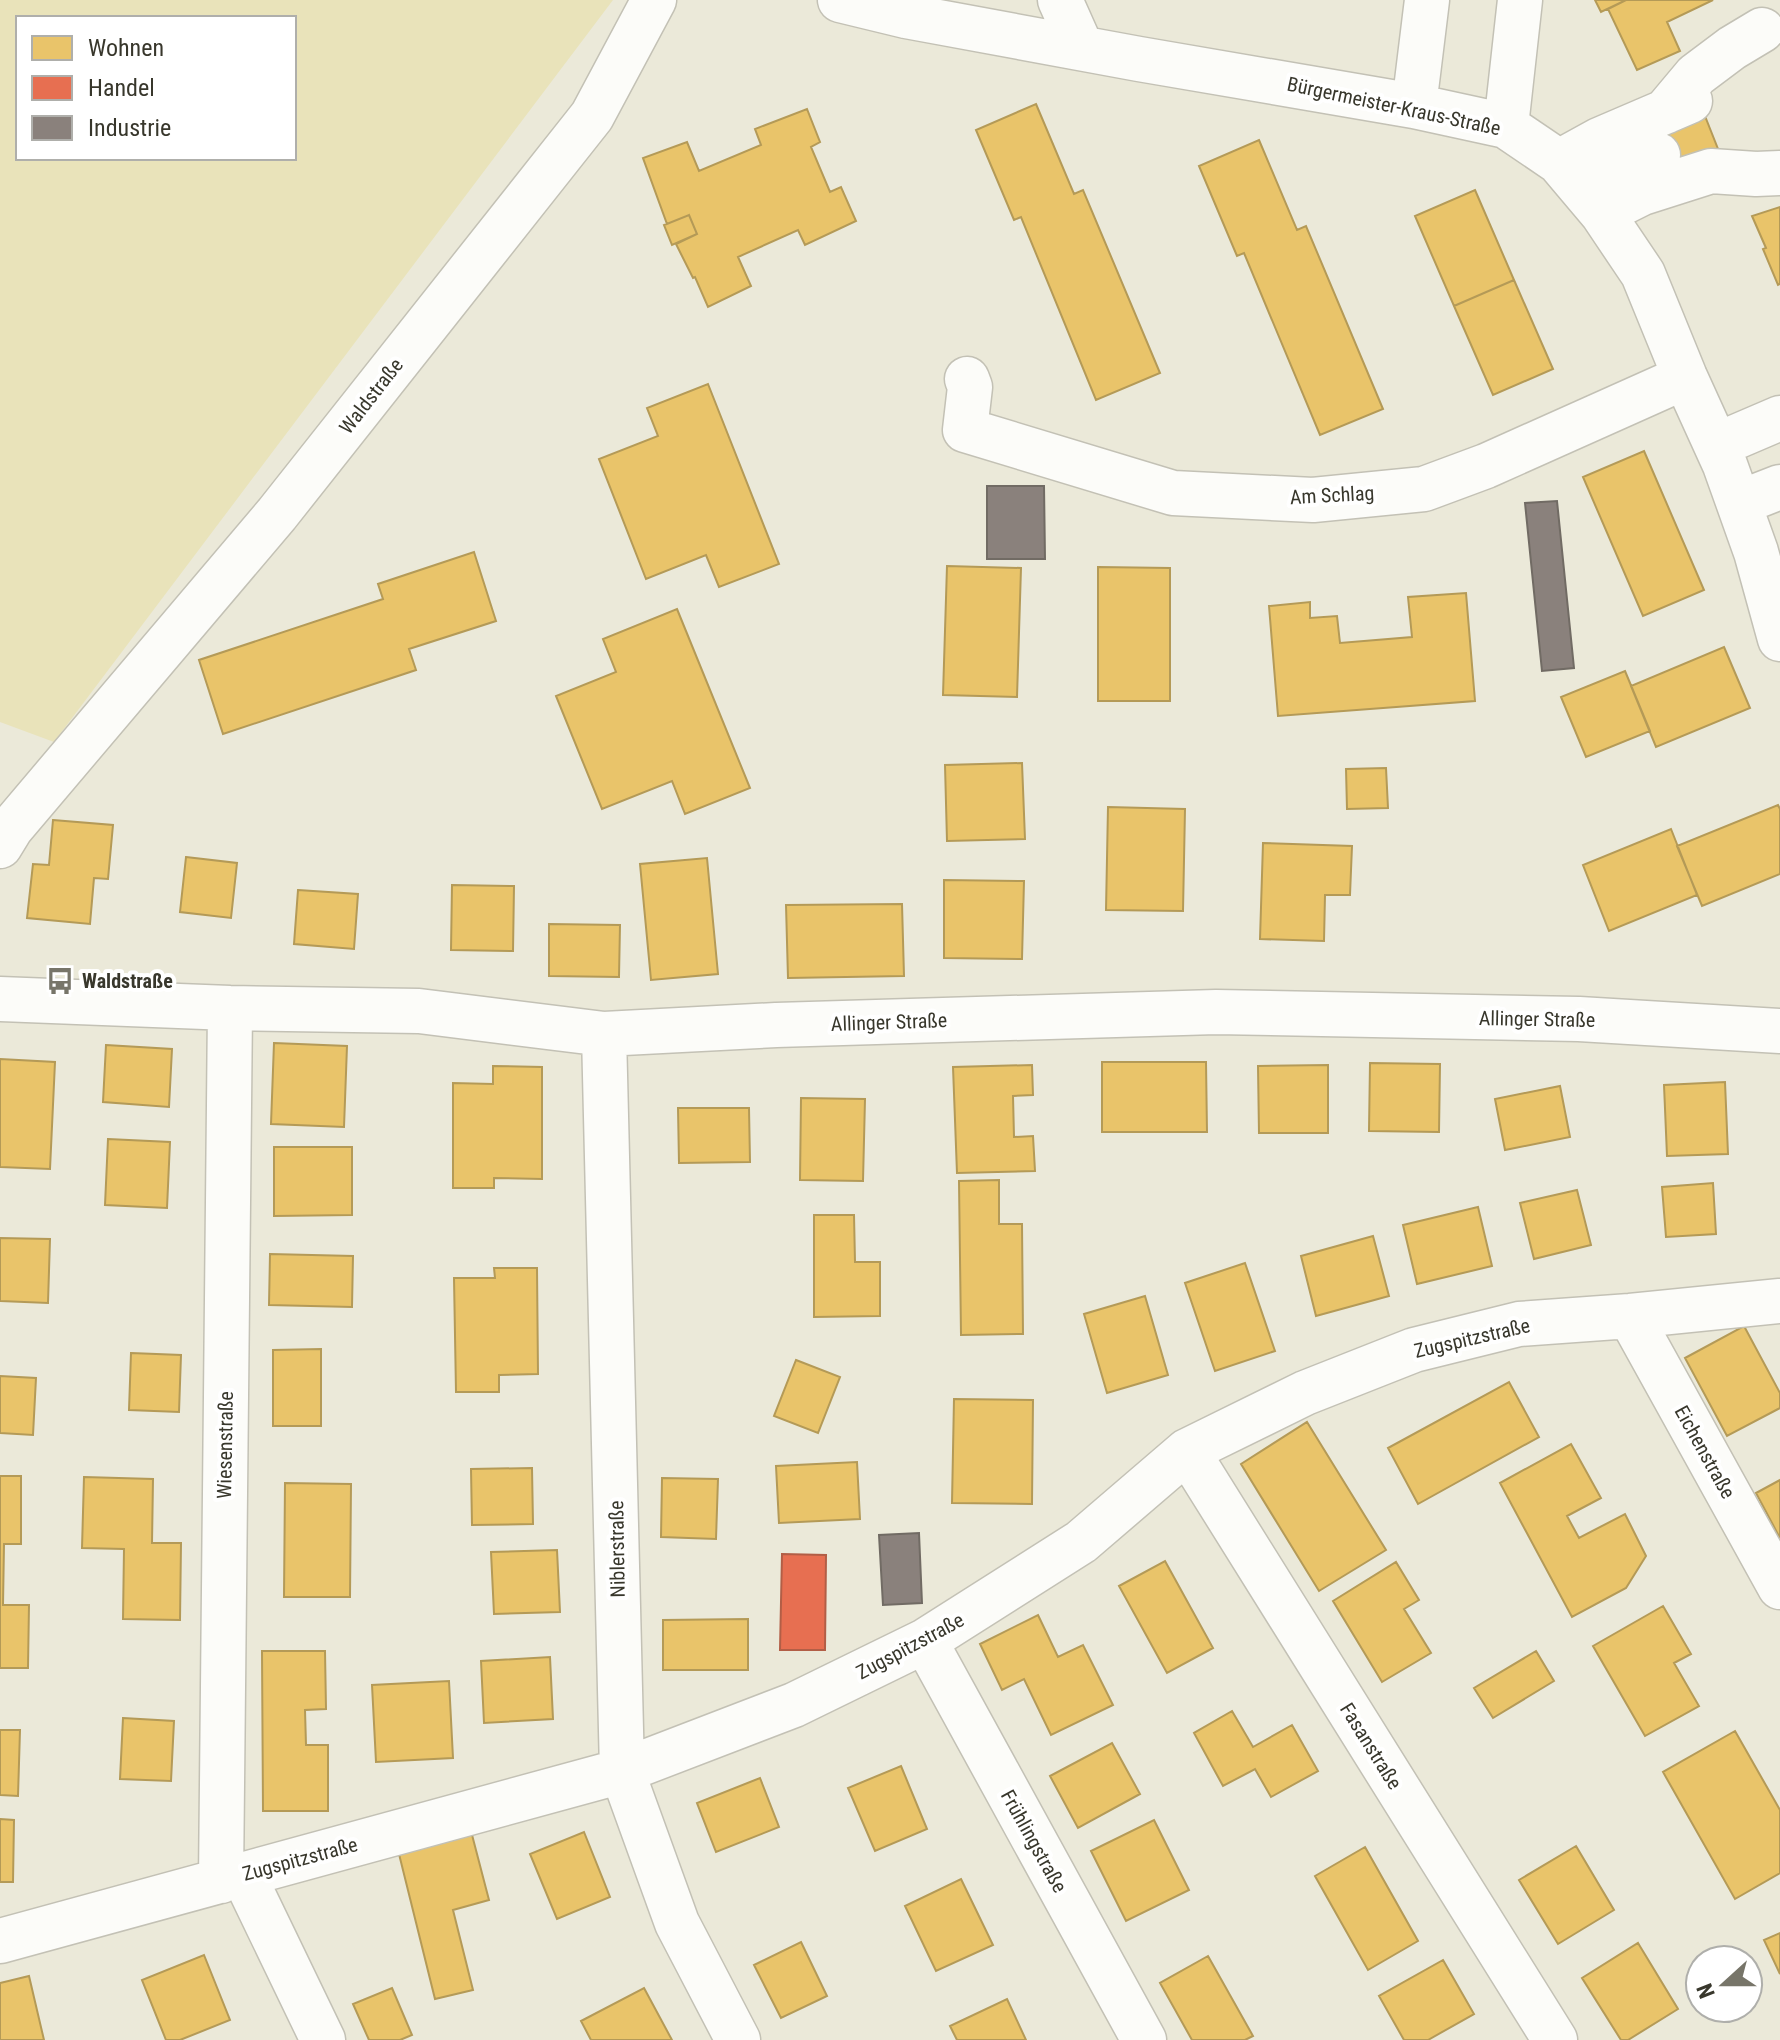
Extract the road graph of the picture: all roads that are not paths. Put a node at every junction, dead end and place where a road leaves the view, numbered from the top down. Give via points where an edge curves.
1 (654, 0) edge
2 (840, 0) edge
3 (1060, 0) edge
4 (1088, 0) edge
5 (1427, 0) edge
6 (1520, 0) edge
7 (1762, 30) dead end
8 (1081, 47) junction
9 (1414, 106) junction
10 (1506, 126) junction
11 (1658, 155) dead end
12 (1780, 173) edge
13 (1581, 187) junction
14 (1685, 377) junction
15 (967, 379) dead end
16 (1780, 418) edge
17 (1717, 445) junction
18 (1780, 487) edge
19 (1739, 503) junction
20 (1768, 547) edge
21 (1780, 639) edge
22 (0, 846) edge
23 (0, 999) edge
24 (230, 1008) junction
25 (1780, 1031) edge
26 (604, 1034) junction
27 (1780, 1301) edge
28 (1630, 1316) junction
29 (1187, 1451) junction
30 (1780, 1587) edge
31 (925, 1641) junction
32 (622, 1771) junction
33 (232, 1878) junction
34 (0, 1941) edge
35 (323, 2040) edge
36 (738, 2040) edge
37 (1144, 2040) edge
38 (1555, 2040) edge

1 - 22 street, Waldstraße via 592,116 277,514
2 - 8 street, Bürgermeister-Kraus-Straße
3 - 8 street
4 - 8 street
5 - 9 street
6 - 10 street
7 - 13 street via 1696,75 1678,106 1599,140
8 - 9 street, Bürgermeister-Kraus-Straße
9 - 10 street, Bürgermeister-Kraus-Straße
10 - 13 street, Bürgermeister-Kraus-Straße
11 - 13 street
12 - 13 street via 1711,171 1642,193
13 - 14 street, Bürgermeister-Kraus-Straße via 1643,274
14 - 15 street, Am Schlag via 1424,489 1313,500 1173,493 965,430
14 - 17 street, Bürgermeister-Kraus-Straße
16 - 17 street
17 - 19 street, Bürgermeister-Kraus-Straße
18 - 19 street
19 - 20 street, Bürgermeister-Kraus-Straße
20 - 21 street, Bürgermeister-Kraus-Straße
23 - 24 street, Allinger Straße
24 - 26 street, Allinger Straße via 419,1011
24 - 33 street, Wiesenstraße
25 - 26 street, Allinger Straße via 1579,1019 1216,1012
26 - 32 street, Niblerstraße
27 - 28 street, Zugspitzstraße
28 - 29 street, Zugspitzstraße via 1519,1324 1414,1350 1305,1393
28 - 30 street, Eichenstraße
29 - 31 street, Zugspitzstraße via 1081,1542
29 - 38 street, Fasanstraße
31 - 32 street, Zugspitzstraße via 794,1705
31 - 37 street, Frühlingstraße
32 - 33 street, Zugspitzstraße
32 - 36 street, Niblerstraße via 677,1923
33 - 34 street, Zugspitzstraße
33 - 35 street, Wiesenstraße

